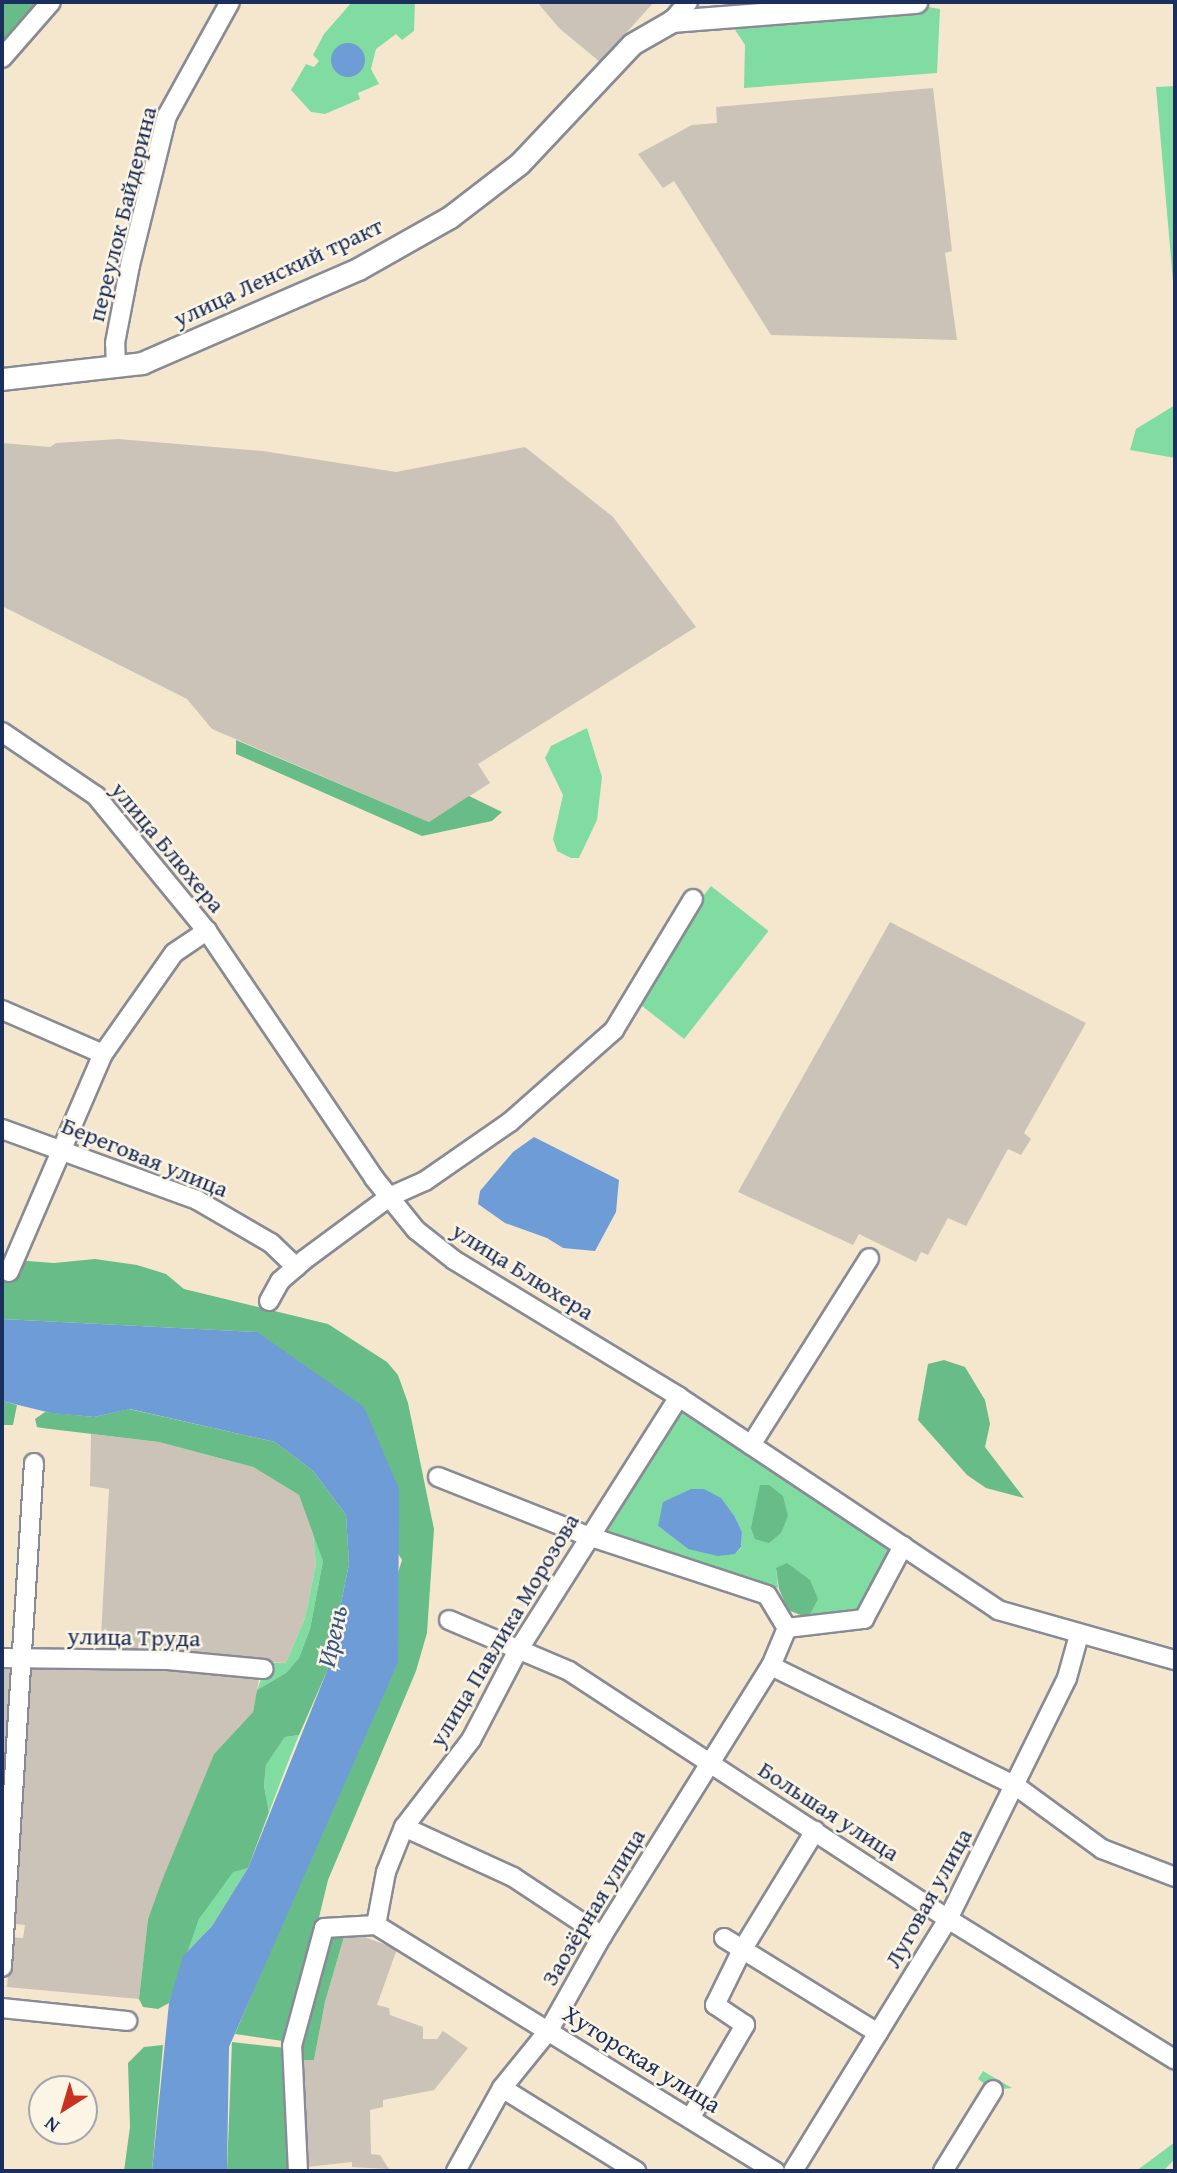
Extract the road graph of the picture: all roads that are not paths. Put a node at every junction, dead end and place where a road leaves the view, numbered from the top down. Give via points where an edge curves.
1 (51, 2) edge
2 (230, 2) edge
3 (688, 2) edge
4 (916, 2) edge
5 (670, 11) edge
6 (2, 58) edge
7 (116, 367) junction
8 (2, 379) edge
9 (2, 732) edge
10 (694, 899) dead end
11 (208, 931) junction
12 (2, 1010) edge
13 (103, 1054) junction
14 (2, 1129) edge
15 (62, 1149) junction
16 (389, 1198) junction
17 (869, 1258) dead end
18 (296, 1267) junction
19 (9, 1272) dead end
20 (269, 1301) dead end
21 (679, 1396) junction
22 (751, 1445) junction
23 (34, 1462) dead end
24 (438, 1477) dead end
25 (588, 1536) junction
26 (903, 1546) junction
27 (449, 1620) dead end
28 (787, 1628) junction
29 (1079, 1635) junction
30 (517, 1652) junction
31 (2, 1658) edge
32 (21, 1658) junction
33 (1175, 1660) edge
34 (771, 1666) junction
35 (264, 1669) dead end
36 (709, 1763) junction
37 (1016, 1786) junction
38 (404, 1828) junction
39 (815, 1831) junction
40 (1175, 1877) edge
41 (948, 1919) junction
42 (376, 1924) junction
43 (602, 1936) junction
44 (724, 1938) dead end
45 (742, 1950) junction
46 (2, 1968) edge
47 (2, 2008) edge
48 (127, 2021) dead end
49 (549, 2030) junction
50 (878, 2032) junction
51 (1175, 2060) edge
52 (502, 2088) junction
53 (993, 2090) dead end
54 (691, 2117) junction
55 (298, 2171) edge
56 (456, 2171) edge
57 (636, 2171) edge
58 (775, 2171) edge
59 (793, 2171) edge
60 (943, 2171) edge

1 - 6 street
2 - 7 street, переулок Байдерина via 167,116 130,264 115,344
3 - 5 street
4 - 5 main road, улица Ленский тракт
5 - 7 main road, улица Ленский тракт via 632,44 520,163 450,217 358,269 142,363
7 - 8 main road, улица Ленский тракт
9 - 11 street, улица Блюхера via 96,796
10 - 16 street via 614,1030 510,1122 425,1181
11 - 13 street via 174,953
11 - 16 street, улица Блюхера
12 - 13 street
13 - 15 street
14 - 15 street, Береговая улица
15 - 18 street, Береговая улица via 197,1200 271,1243
15 - 19 street
16 - 18 street
16 - 21 street, улица Блюхера via 416,1230 454,1260
17 - 22 street
18 - 20 street
21 - 22 street, улица Блюхера
21 - 25 street, улица Павлика Морозова
22 - 26 street, улица Блюхера
23 - 32 street
24 - 25 street
25 - 28 street via 767,1595
25 - 30 street, улица Павлика Морозова
26 - 28 street via 864,1619
26 - 29 street, улица Блюхера via 998,1610
27 - 30 street, Большая улица
28 - 34 street, Заозёрная улица
29 - 33 street, улица Блюхера
29 - 37 street, Луговая улица via 1067,1678
30 - 36 street, Большая улица via 569,1671
30 - 38 street, улица Павлика Морозова via 471,1740
31 - 32 street, улица Труда
32 - 35 street, улица Труда via 168,1660
32 - 46 street
34 - 36 street, Заозёрная улица
34 - 37 street
36 - 39 street, Большая улица
36 - 43 street, Заозёрная улица
37 - 40 street via 1102,1849
37 - 41 street, Луговая улица
38 - 42 street, улица Павлика Морозова via 386,1872
38 - 43 street via 513,1877
39 - 41 street, Большая улица
39 - 45 street
41 - 50 street, Луговая улица
41 - 51 street, Большая улица
42 - 49 street, Хуторская улица
42 - 55 street via 324,1928 292,2046
43 - 49 street, Заозёрная улица
44 - 45 street
45 - 50 street
45 - 54 street via 715,2005 745,2025
47 - 48 street
49 - 52 street, Заозёрная улица
49 - 54 street, Хуторская улица
50 - 59 street, Луговая улица
52 - 56 street, Заозёрная улица
52 - 57 street
53 - 60 street
54 - 58 street, Хуторская улица

